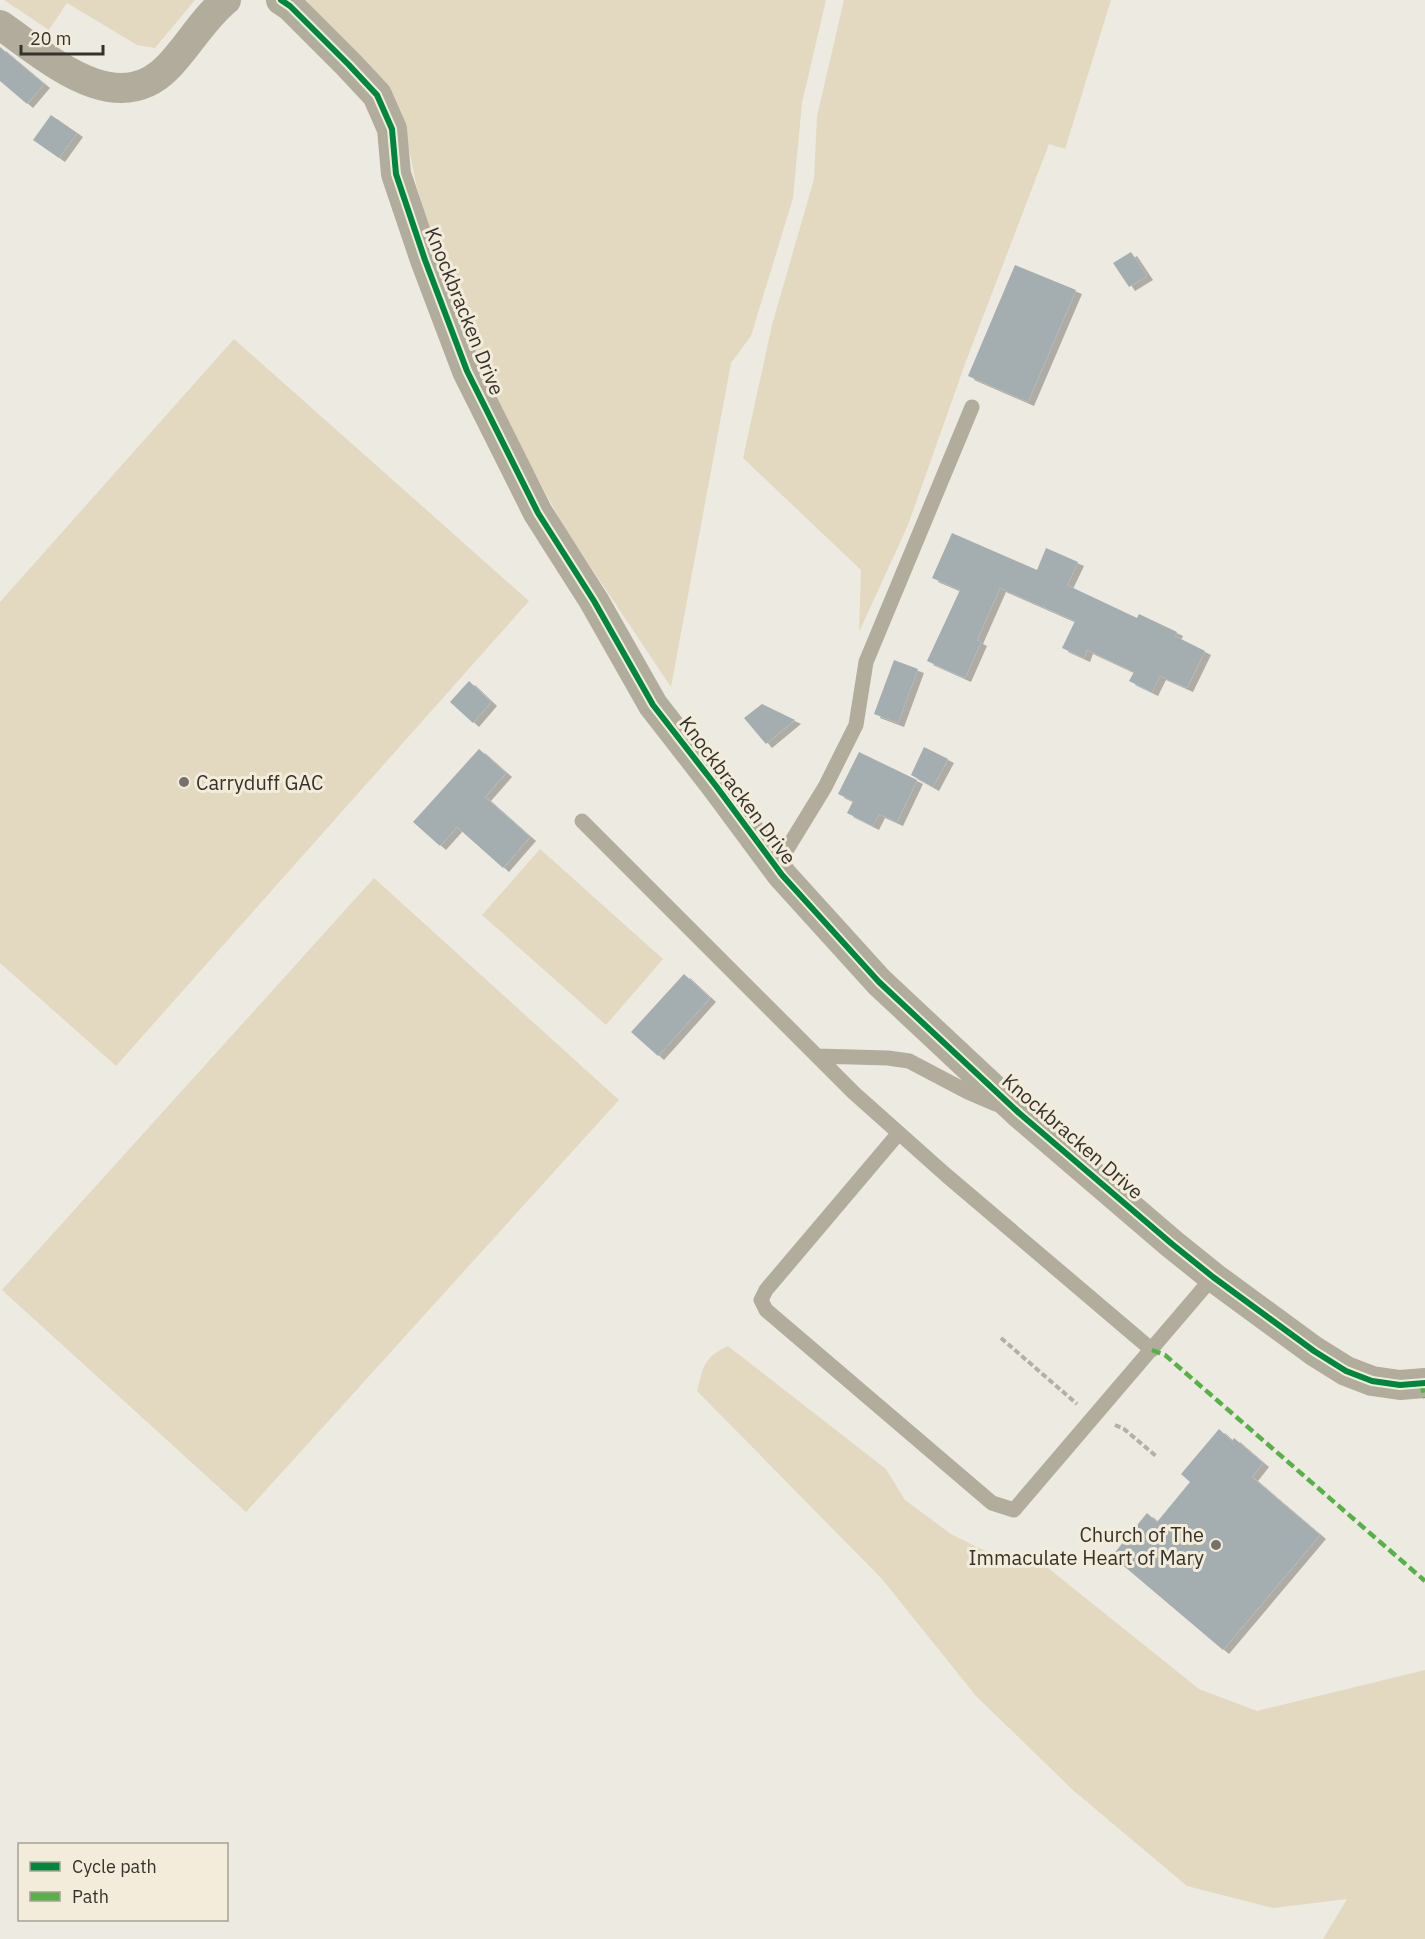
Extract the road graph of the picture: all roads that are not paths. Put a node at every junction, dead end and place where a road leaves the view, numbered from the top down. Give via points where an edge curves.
1 (226, 0) edge
2 (281, 0) edge
3 (0, 25) edge
4 (972, 407) dead end
5 (582, 821) dead end
6 (776, 867) junction
7 (817, 1056) junction
8 (1019, 1113) junction
9 (898, 1134) junction
10 (1213, 1277) junction
11 (1152, 1350) junction
12 (1425, 1383) edge

1 - 3 street via 168,68 142,86 119,89 94,85
2 - 6 street, Knockbracken Drive via 377,95 392,129 396,174 467,371 538,513 594,600 653,705
4 - 6 lane via 866,662 856,724 825,787
5 - 7 lane
6 - 8 street, Knockbracken Drive via 879,982
7 - 8 lane via 909,1061
7 - 9 lane
8 - 10 street, Knockbracken Drive
9 - 11 lane
9 - 11 lane via 761,1300 766,1310 992,1503 1014,1510
10 - 11 lane
10 - 12 street, Knockbracken Drive via 1346,1371 1372,1381

